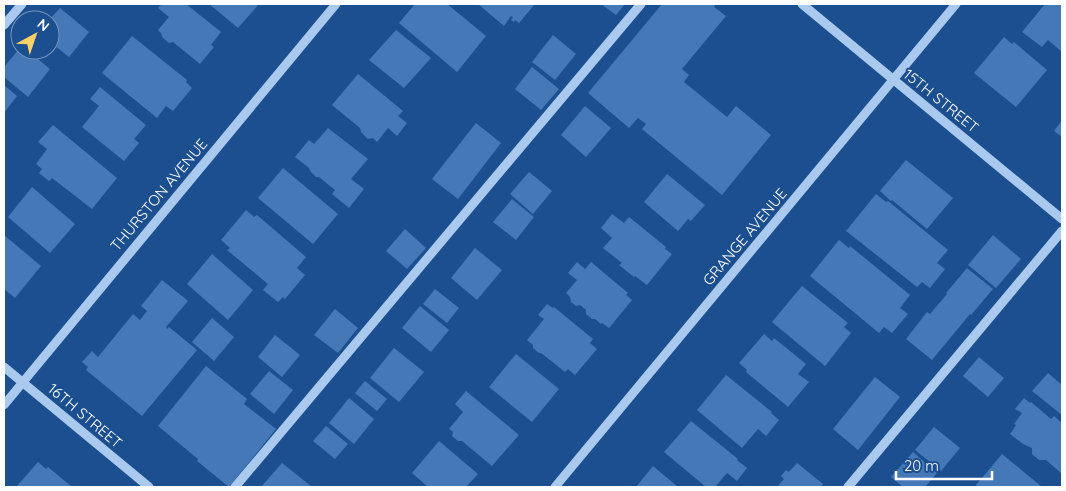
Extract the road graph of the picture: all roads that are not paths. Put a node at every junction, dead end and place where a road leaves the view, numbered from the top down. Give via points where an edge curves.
1 (22, 4) edge
2 (336, 4) edge
3 (641, 4) edge
4 (802, 4) edge
5 (956, 4) edge
6 (4, 25) edge
7 (893, 80) junction
8 (1062, 219) edge
9 (1062, 231) edge
10 (4, 367) edge
11 (23, 382) junction
12 (4, 404) edge
13 (149, 487) edge
14 (235, 487) edge
15 (555, 487) edge
16 (848, 487) edge

1 - 6 street
2 - 11 street, THURSTON AVENUE
3 - 14 street
4 - 7 street, 15TH STREET
5 - 7 street, GRANGE AVENUE
7 - 8 street, 15TH STREET
7 - 15 street, GRANGE AVENUE
9 - 16 street
10 - 11 street, 16TH STREET
11 - 12 street, THURSTON AVENUE
11 - 13 street, 16TH STREET

